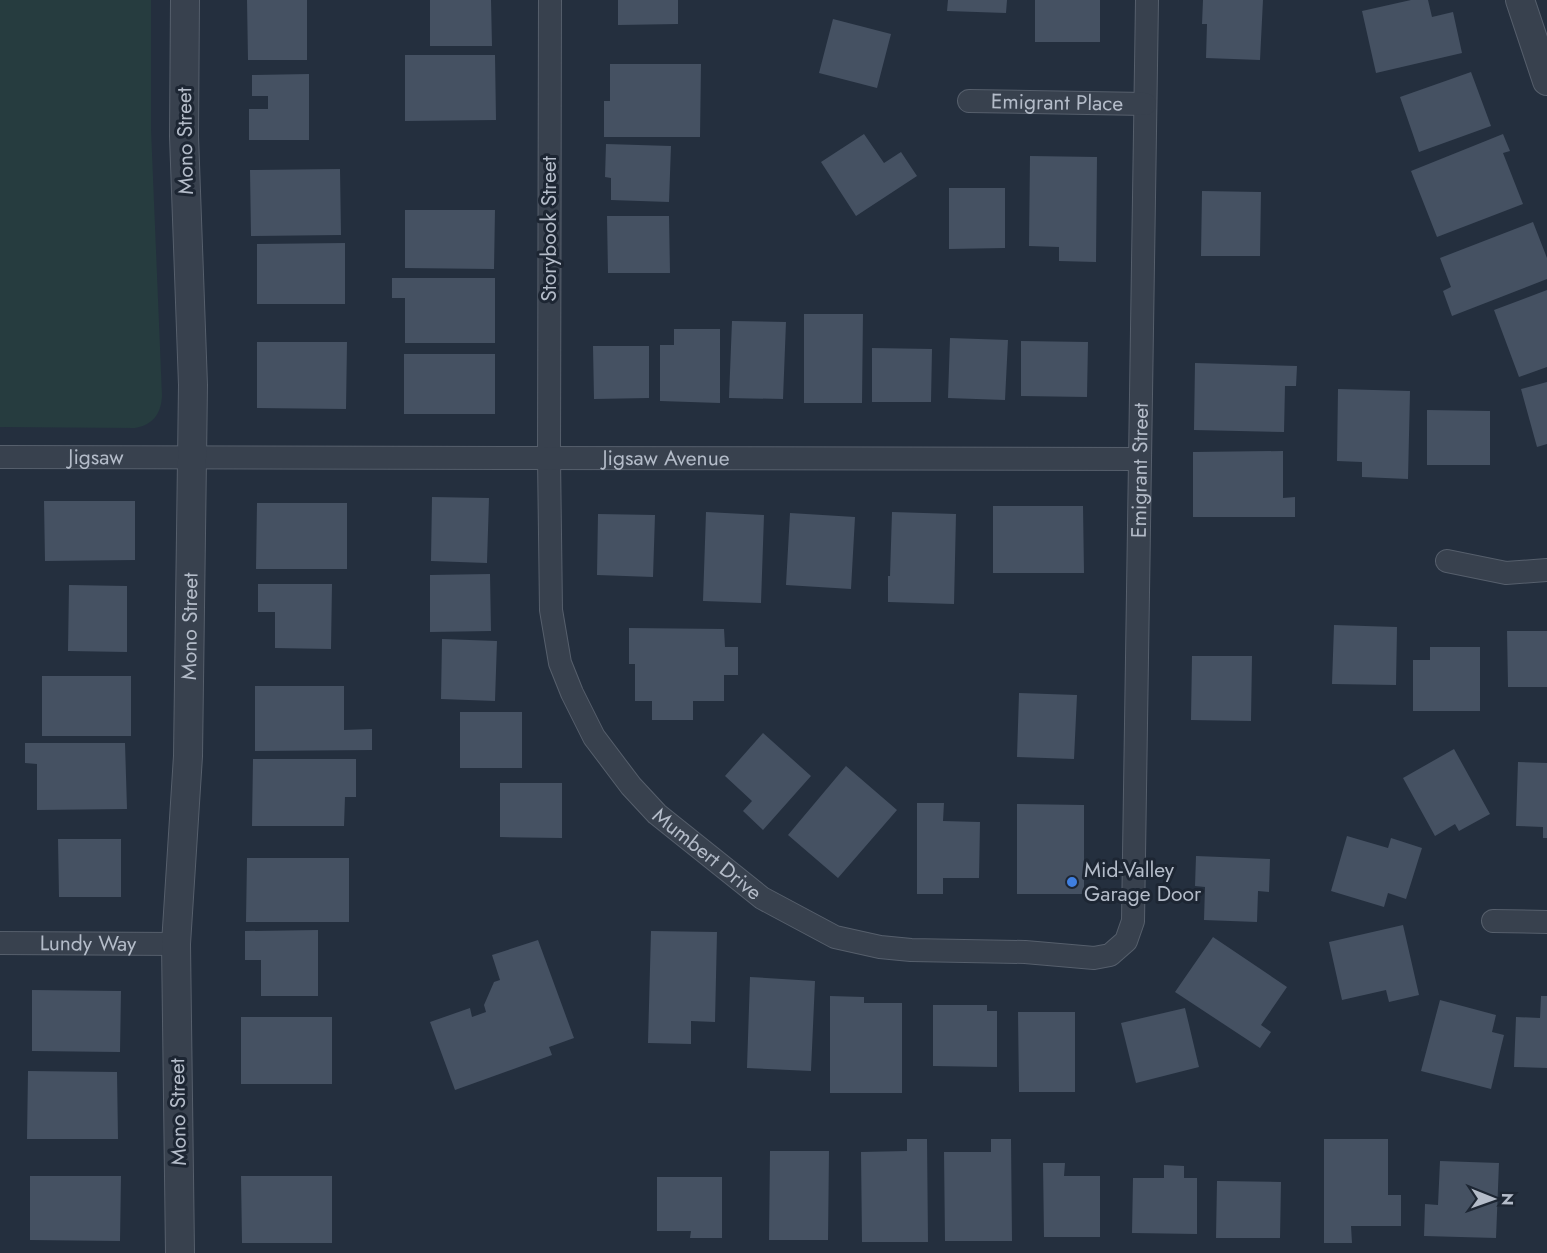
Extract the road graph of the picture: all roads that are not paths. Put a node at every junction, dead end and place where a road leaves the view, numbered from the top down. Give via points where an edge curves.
1 (185, 0) edge
2 (550, 0) edge
3 (1147, 0) edge
4 (1520, 0) edge
5 (1547, 81) edge
6 (969, 101) dead end
7 (1145, 104) junction
8 (0, 457) edge
9 (192, 457) junction
10 (549, 458) junction
11 (1140, 459) junction
12 (1447, 561) dead end
13 (1547, 570) edge
14 (1493, 921) dead end
15 (1547, 922) edge
16 (1126, 941) joint
17 (0, 943) edge
18 (176, 944) junction
19 (180, 1253) edge

1 - 9 street, Mono Street via 184,136
2 - 10 street, Storybook Street
3 - 7 street, Emigrant Street
4 - 5 street
6 - 7 street, Emigrant Place
7 - 11 street, Emigrant Street
8 - 9 street, Jigsaw
9 - 10 street, Jigsaw Avenue
9 - 18 street, Mono Street via 188,756
10 - 11 street, Jigsaw Avenue
10 - 16 street, Mumbert Drive via 551,610 560,663 594,737 657,814 762,898 835,937 910,950 1094,958 1110,955
11 - 16 street, Emigrant Street via 1133,921
12 - 13 street via 1506,573
14 - 15 street
17 - 18 street, Lundy Way
18 - 19 street, Mono Street

